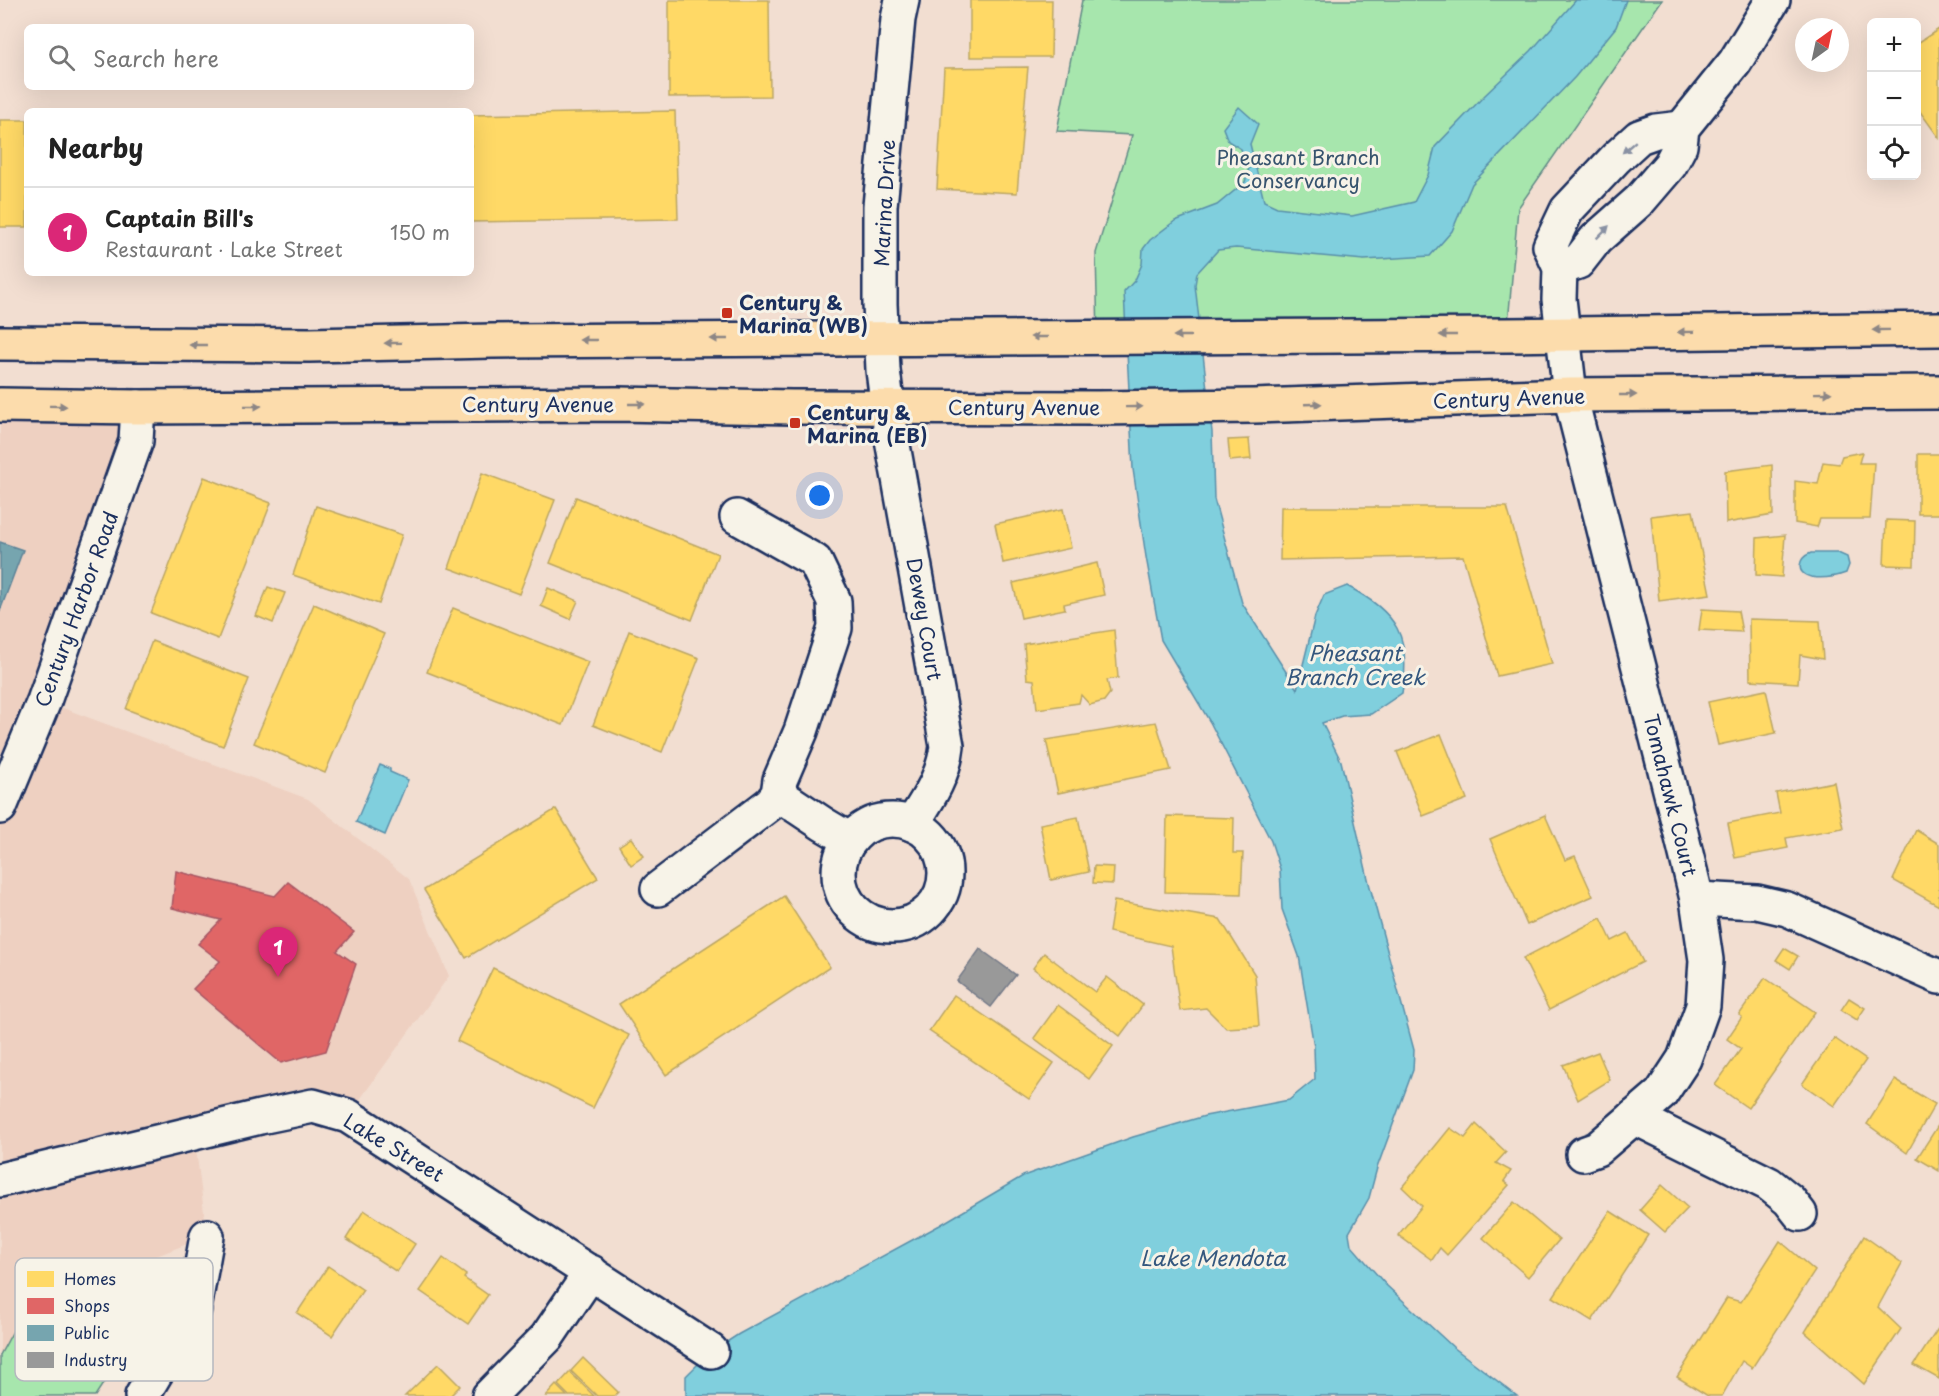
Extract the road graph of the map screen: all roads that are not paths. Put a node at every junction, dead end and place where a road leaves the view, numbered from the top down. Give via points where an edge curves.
1 (902, 0) edge
2 (1773, 0) edge
3 (1682, 128) junction
4 (1602, 171) junction
5 (1634, 205) junction
6 (1560, 267) junction
7 (1939, 329) edge
8 (1563, 334) junction
9 (882, 338) junction
10 (0, 344) edge
11 (1939, 392) edge
12 (1570, 395) junction
13 (0, 405) edge
14 (138, 407) junction
15 (886, 407) junction
16 (737, 517) dead end
17 (778, 795) junction
18 (0, 807) edge
19 (912, 824) junction
20 (850, 840) junction
21 (658, 890) dead end
22 (1697, 899) junction
23 (1939, 977) edge
24 (1634, 1117) junction
25 (1583, 1154) dead end
26 (0, 1180) edge
27 (1800, 1214) dead end
28 (207, 1236) dead end
29 (203, 1258) edge
30 (591, 1272) junction
31 (711, 1351) dead end
32 (151, 1381) edge
33 (142, 1396) edge
34 (489, 1396) edge

1 - 9 street, Marina Drive via 880,206
2 - 3 street via 1728,70
3 -> 4 street, Tomahawk Court via 1656,130 1639,137
3 - 5 street via 1680,146 1670,165
4 - 5 street
4 - 6 street, Tomahawk Court via 1567,210 1551,246
6 -> 5 street via 1578,262 1596,239
6 - 8 street, Tomahawk Court
7 -> 8 main road
8 -> 9 main road
8 - 12 street, Tomahawk Court
9 -> 10 main road via 309,345
9 - 15 street, Marina Drive
12 -> 11 main road, Century Avenue
15 -> 12 main road, Century Avenue via 1254,406
12 - 22 street, Tomahawk Court
13 -> 14 main road, Century Avenue
14 -> 15 main road, Century Avenue via 605,404
14 - 18 street, Century Harbor Road via 132,452 44,701
15 - 19 street, Dewey Court via 947,746 940,778
16 - 17 street via 815,561 834,602 835,628
17 - 20 street
17 - 21 street
19 - 20 street via 896,820 879,822
19 - 20 street via 928,834 945,867 944,885 937,902 925,915 908,924 875,924 848,903 839,871
22 - 23 street via 1773,904
22 - 24 street, Tomahawk Court via 1706,960 1703,1006 1684,1059 1661,1094
24 - 25 street, Tomahawk Court via 1597,1149
24 - 27 street via 1769,1184
26 - 30 street, Lake Street via 313,1106 348,1116
28 - 29 street
30 - 31 street, Lake Street
30 - 34 street via 547,1337
32 - 33 street

